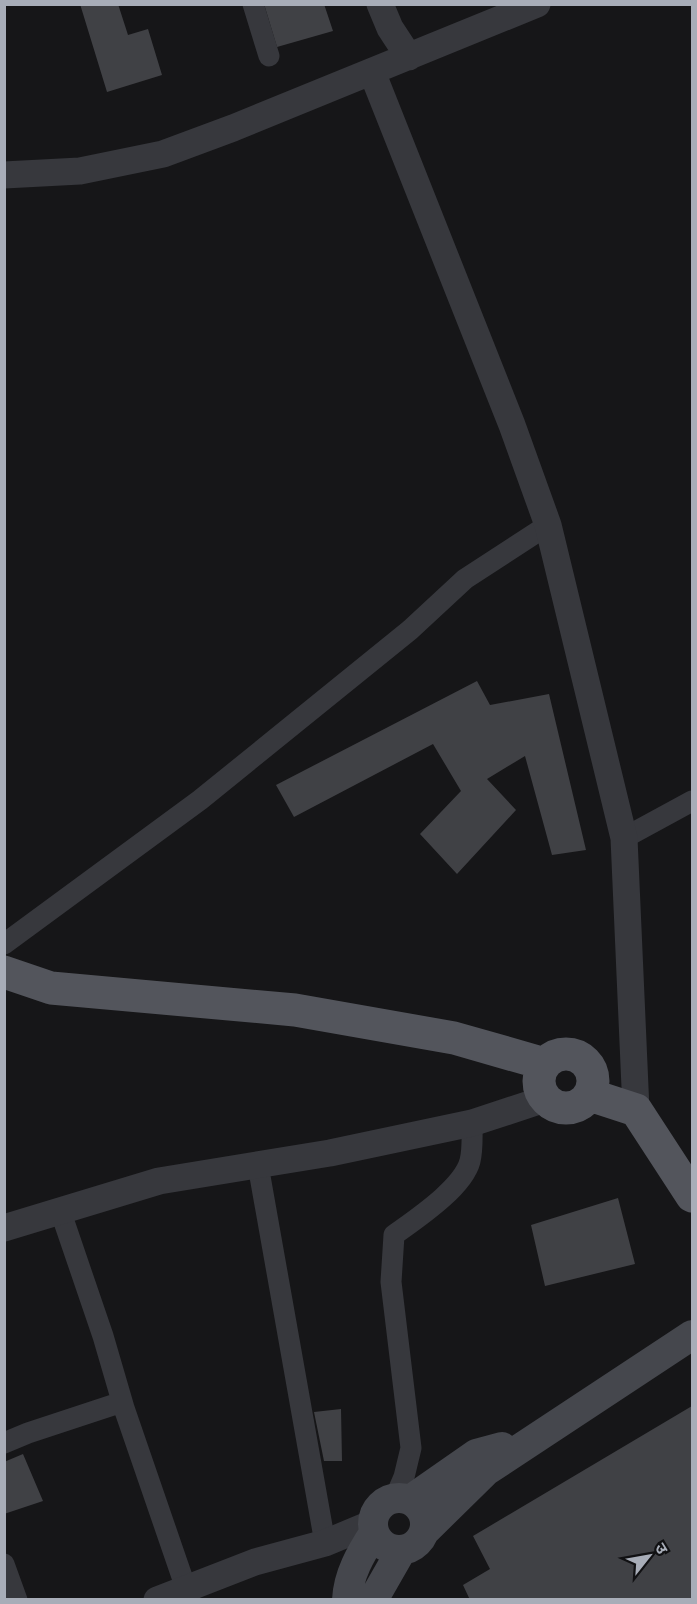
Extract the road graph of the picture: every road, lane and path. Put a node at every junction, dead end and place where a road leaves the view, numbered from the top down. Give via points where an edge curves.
1 (253, 4) edge
2 (380, 4) edge
3 (398, 4) edge
4 (537, 4) edge
5 (269, 56) dead end
6 (409, 57) junction
7 (372, 72) junction
8 (4, 175) edge
9 (548, 525) junction
10 (693, 801) edge
11 (624, 838) junction
12 (4, 944) edge
13 (4, 972) edge
14 (544, 1064) junction
15 (590, 1095) junction
16 (546, 1099) junction
17 (636, 1110) junction
18 (472, 1123) junction
19 (258, 1165) junction
20 (693, 1196) edge
21 (60, 1210) junction
22 (4, 1228) edge
23 (693, 1335) edge
24 (122, 1402) junction
25 (542, 1435) junction
26 (4, 1443) edge
27 (403, 1499) junction
28 (374, 1528) junction
29 (425, 1531) junction
30 (325, 1543) junction
31 (401, 1551) junction
32 (4, 1564) edge
33 (189, 1594) edge
34 (17, 1599) edge
35 (157, 1599) edge
36 (347, 1599) edge
37 (373, 1599) edge

1 - 5 street
2 - 6 street
3 - 6 street via 406,26
4 - 6 street
6 - 7 street
7 - 8 street via 163,154 80,171
7 - 9 street
9 - 11 street
9 - 12 street via 465,579 410,630 200,800
10 - 11 street
11 - 17 street
13 - 14 main road via 51,988 295,1010 454,1038
14 - 15 main road via 563,1054 584,1060 592,1073
14 - 16 main road via 539,1078
15 - 16 main road via 569,1108 552,1105
15 - 17 main road
16 - 18 street
17 - 20 main road
18 - 19 street
18 - 27 street via 470,1162 456,1185 394,1235 391,1282 411,1448
19 - 21 street via 159,1181
19 - 30 street
21 - 22 street
21 - 24 street
23 - 25 main road
24 - 26 street
24 - 33 street
25 - 27 main road via 476,1454
25 - 29 main road via 486,1471
27 - 28 main road via 387,1501 380,1507
27 - 29 main road via 417,1505 423,1513
28 - 30 street
28 - 31 main road via 384,1546
28 - 36 main road via 359,1557
29 - 31 main road via 416,1545
30 - 33 street via 255,1562
31 - 37 main road
32 - 34 street
33 - 35 street

